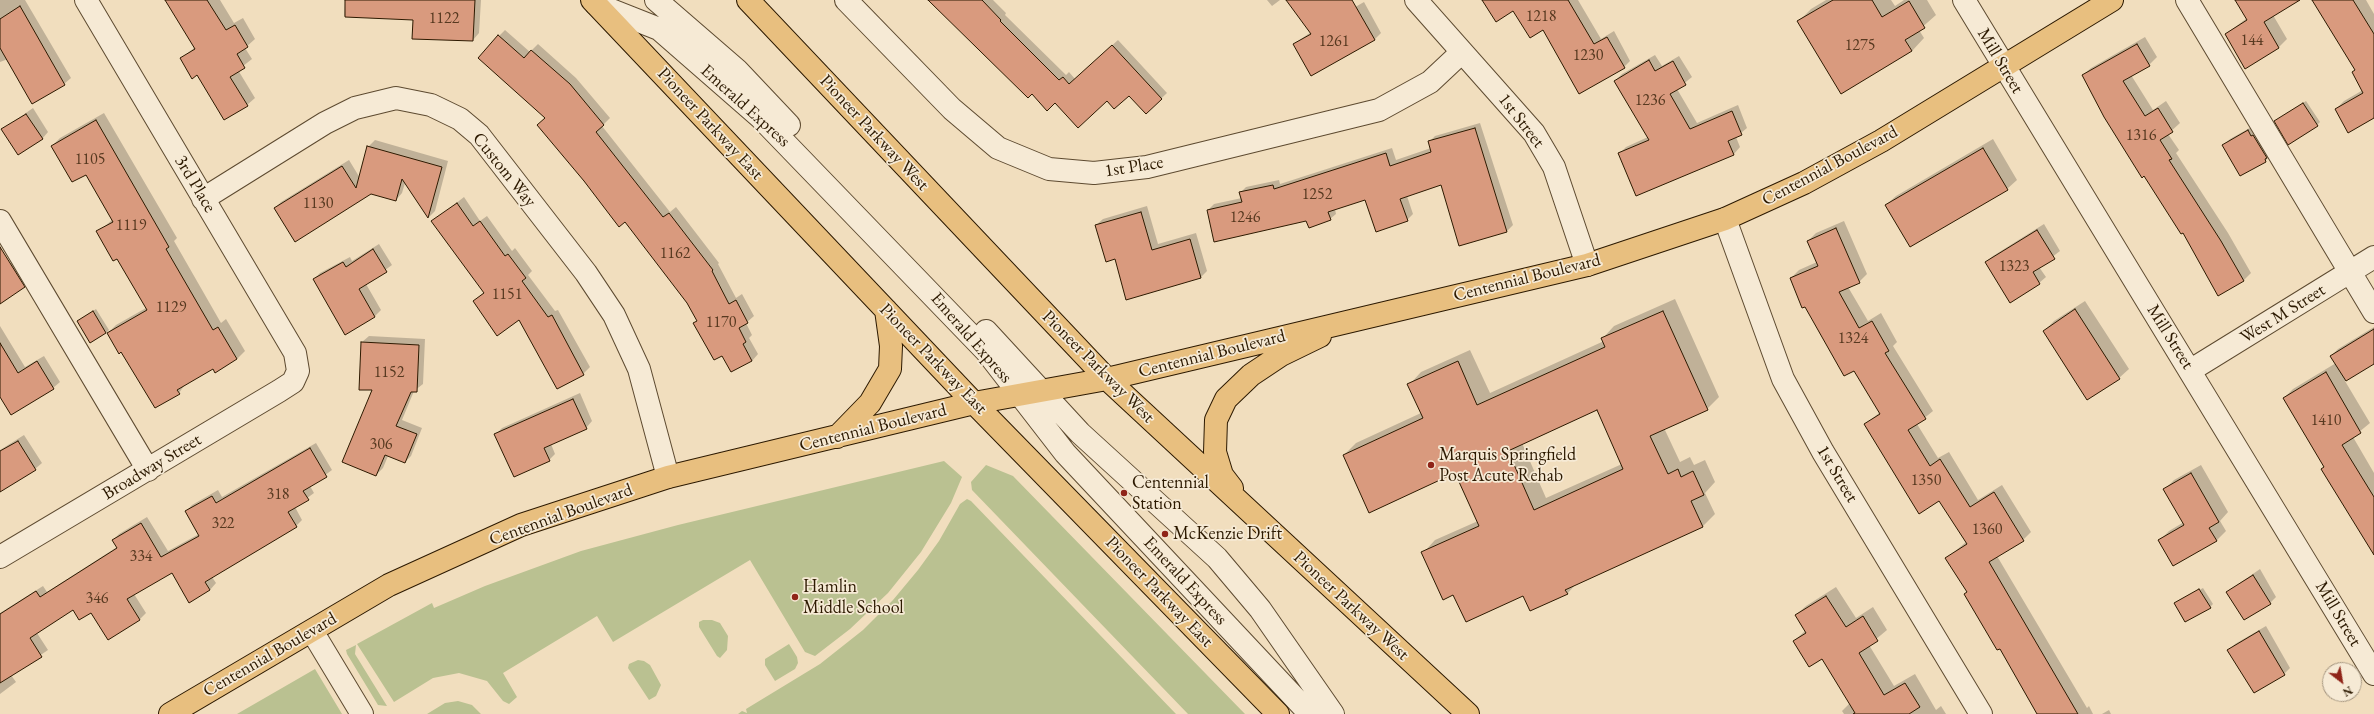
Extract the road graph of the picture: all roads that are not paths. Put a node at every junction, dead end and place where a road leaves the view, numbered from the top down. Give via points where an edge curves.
1 (86, 0) edge
2 (656, 0) edge
3 (748, 0) edge
4 (846, 0) edge
5 (1416, 0) edge
6 (1964, 0) edge
7 (2112, 0) edge
8 (2187, 0) edge
9 (594, 2) edge
10 (1462, 52) junction
11 (2003, 66) junction
12 (203, 199) junction
13 (1724, 219) junction
14 (0, 221) edge
15 (2374, 257) edge
16 (1587, 265) junction
17 (2351, 271) junction
18 (886, 310) junction
19 (2374, 312) edge
20 (1353, 319) junction
21 (2191, 370) junction
22 (298, 371) joint
23 (1107, 379) junction
24 (1042, 391) junction
25 (1020, 395) junction
26 (974, 403) junction
27 (837, 437) junction
28 (148, 470) junction
29 (668, 478) junction
30 (1250, 512) junction
31 (0, 556) edge
32 (312, 631) junction
33 (2374, 673) edge
34 (170, 714) edge
35 (362, 714) edge
36 (1278, 714) edge
37 (1310, 714) edge
38 (1333, 714) edge
39 (1468, 714) edge
40 (1981, 714) edge

1 - 12 street, 3rd Place
2 - 24 street, Emerald Express via 737,70
3 - 23 main road, Pioneer Parkway West
4 - 10 street, 1st Place via 952,109 998,148 1056,170 1094,173 1147,167 1379,110 1430,82
5 - 10 street, 1st Street
6 - 11 street, Mill Street
7 - 11 main road, Centennial Boulevard
8 - 17 street
9 - 18 main road, Pioneer Parkway East
9 - 25 street, Emerald Express via 659,29 761,118 981,346
10 - 16 street, 1st Street via 1534,133 1554,167
11 - 13 main road, Centennial Boulevard via 1868,148 1804,183
11 - 21 street, Mill Street
12 - 22 street, 3rd Place via 295,353
12 - 29 street, Custom Way via 325,123 355,108 396,98 431,104 460,119 479,135 586,274 614,315 639,369
13 - 16 main road, Centennial Boulevard
13 - 40 street, 1st Street via 1782,379 1823,452
14 - 28 street
15 - 17 street, West M Street
16 - 20 main road, Centennial Boulevard
17 - 19 street
17 - 21 street, West M Street
18 - 26 main road, Pioneer Parkway East
18 - 27 main road via 891,346 890,368 870,403
20 - 23 main road, Centennial Boulevard
20 - 30 main road via 1282,355 1251,375 1226,399 1216,420 1215,452 1222,475
21 - 33 street, Mill Street
22 - 28 street, Broadway Street via 293,382
23 - 24 main road, Centennial Boulevard
23 - 30 main road, Pioneer Parkway West
24 - 25 main road, Centennial Boulevard
24 - 38 street, Emerald Express via 1080,433 1217,558 1260,609 1324,705
25 - 26 main road, Centennial Boulevard
25 - 37 street, Emerald Express via 1065,453
26 - 27 main road, Centennial Boulevard
26 - 36 main road, Pioneer Parkway East
27 - 29 main road, Centennial Boulevard
28 - 31 street, Broadway Street
29 - 32 main road, Centennial Boulevard via 521,525 390,585
30 - 39 main road, Pioneer Parkway West
32 - 34 main road, Centennial Boulevard
32 - 35 street

